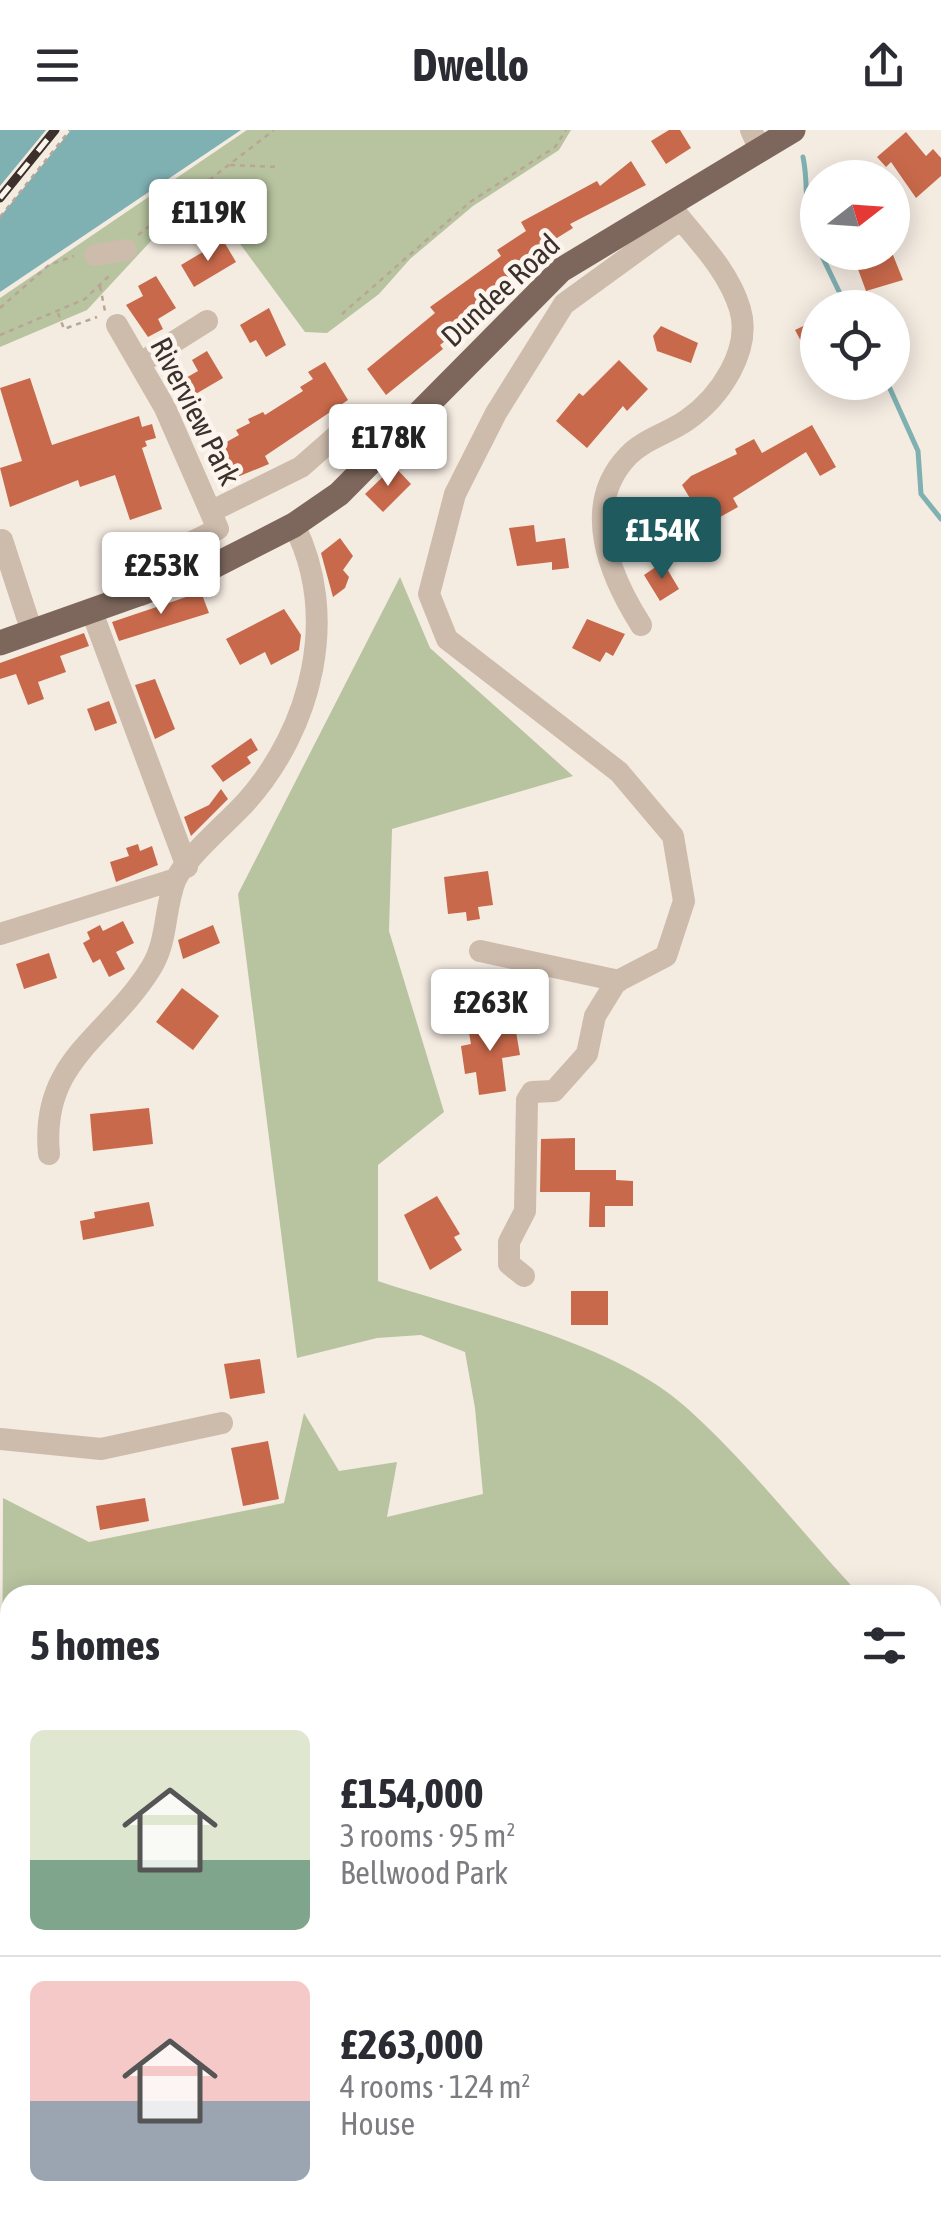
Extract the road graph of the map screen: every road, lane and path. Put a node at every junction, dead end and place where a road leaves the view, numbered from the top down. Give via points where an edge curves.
1 (70, 130) edge
2 (566, 130) edge
3 (793, 130) edge
4 (756, 140) edge
5 (229, 165) dead end
6 (278, 168) dead end
7 (674, 211) junction
8 (0, 217) edge
9 (126, 250) dead end
10 (96, 254) joint
11 (100, 286) dead end
12 (0, 308) edge
13 (58, 311) dead end
14 (342, 314) dead end
15 (207, 320) dead end
16 (117, 325) dead end
17 (142, 362) junction
18 (350, 424) dead end
19 (212, 511) junction
20 (294, 525) junction
21 (2, 540) edge
22 (142, 595) junction
23 (92, 612) junction
24 (641, 625) dead end
25 (32, 632) junction
26 (0, 643) edge
27 (181, 873) junction
28 (0, 934) edge
29 (480, 951) dead end
30 (619, 980) junction
31 (49, 1154) dead end
32 (524, 1276) dead end
33 (222, 1422) dead end
34 (0, 1439) edge

1 - 8 path
2 - 14 path via 556,147 470,202
3 - 4 main road, Dundee Road
4 - 7 main road, Dundee Road
5 - 6 path
7 - 20 main road, Dundee Road via 561,270 339,494
7 - 24 street via 733,291 742,331 734,367 713,394 689,419 629,454 610,484 604,544 616,585
7 - 30 street via 564,304 455,494 429,594 447,639 620,772 673,836 684,901 666,956
9 - 10 street
10 - 12 path via 94,248 49,265
11 - 13 path via 105,317 64,328
15 - 17 street
16 - 17 street, Riverview Park
17 - 19 street, Riverview Park
18 - 19 street via 301,467
19 - 22 street, Riverview Park via 218,529 144,566 136,576
20 - 22 main road, Dundee Road
20 - 27 street via 316,609 309,688 250,797
21 - 25 street
22 - 23 main road, Dundee Road
23 - 25 main road, Dundee Road
23 - 27 street
25 - 26 main road, Dundee Road
27 - 28 street
27 - 31 street via 151,968 62,1073 46,1125
29 - 30 street
30 - 32 street via 596,1016 587,1054 554,1091 532,1092 526,1100 524,1211 509,1242 509,1264
33 - 34 street via 102,1450

